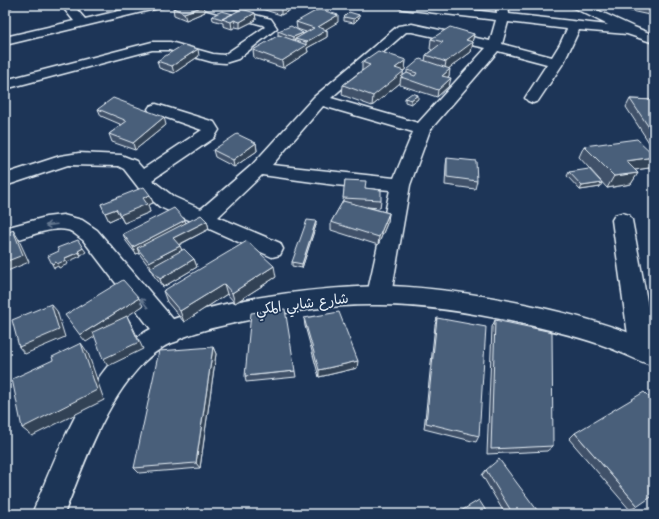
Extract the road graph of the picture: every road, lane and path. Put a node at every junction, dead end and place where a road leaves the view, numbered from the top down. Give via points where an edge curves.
1 (67, 5) edge
2 (159, 5) edge
3 (201, 5) edge
4 (403, 5) edge
5 (576, 5) edge
6 (503, 12) edge
7 (82, 23) junction
8 (574, 26) junction
9 (629, 30) junction
10 (654, 39) edge
11 (5, 41) edge
12 (495, 46) junction
13 (557, 62) junction
14 (5, 85) edge
15 (533, 98) dead end
16 (320, 100) junction
17 (156, 109) dead end
18 (422, 129) junction
19 (258, 169) junction
20 (141, 179) junction
21 (5, 180) edge
22 (401, 185) junction
23 (203, 219) junction
24 (622, 220) dead end
25 (5, 236) edge
26 (272, 249) dead end
27 (380, 295) junction
28 (169, 333) junction
29 (649, 352) edge
30 (48, 514) edge

1 - 7 street
2 - 7 street
3 - 14 street via 267,22 271,28 226,59 216,59 170,46 152,46
4 - 6 street
5 - 9 street
6 - 8 street
6 - 12 street
7 - 11 street
8 - 9 street
8 - 13 street
9 - 10 street
12 - 13 street
12 - 16 street via 412,28 402,29
12 - 18 street
13 - 15 street
16 - 18 street
16 - 19 street
17 - 20 street via 208,126 211,130
18 - 22 street
19 - 22 street
19 - 23 street
20 - 21 street via 130,165 121,161 79,159 59,162
20 - 23 street via 167,202
22 - 27 street
23 - 26 street
24 - 29 street
28 -> 25 street via 82,228 68,223 44,225
27 - 28 street, شارع شابي المكي via 271,305 223,315
27 - 29 street, شارع شابي المكي via 442,298 498,308 584,329
28 - 30 street, شارع شابي المكي via 137,352 122,368 95,410

